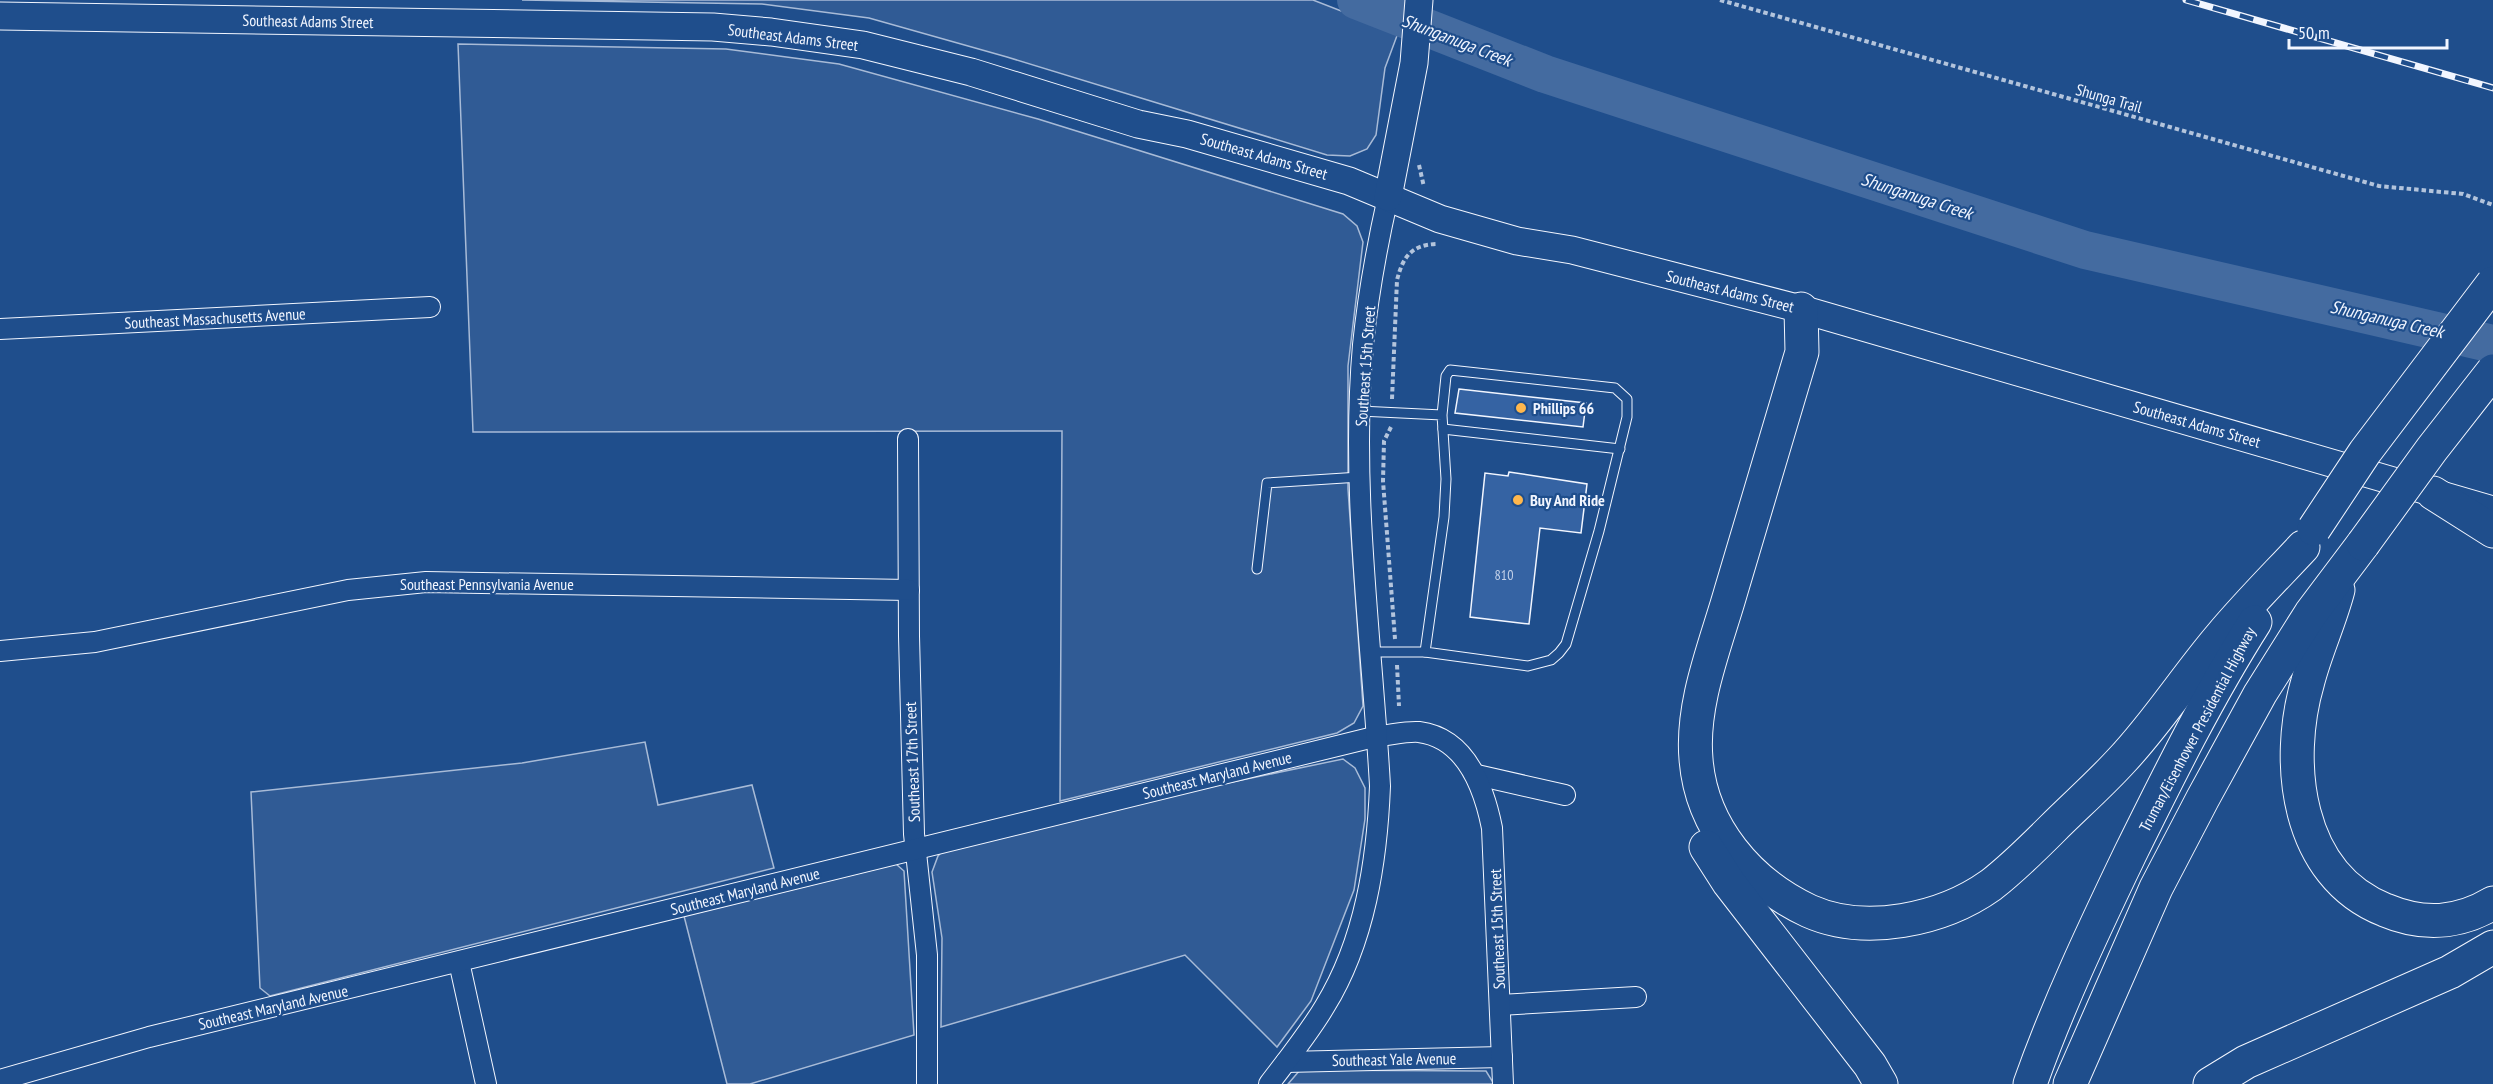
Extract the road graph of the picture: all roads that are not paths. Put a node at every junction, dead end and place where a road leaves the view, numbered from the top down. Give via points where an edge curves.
1 (1419, 0) edge
2 (0, 16) edge
3 (1388, 197) junction
4 (2493, 283) edge
5 (430, 307) dead end
6 (1801, 309) junction
7 (0, 329) edge
8 (2493, 371) edge
9 (1360, 411) junction
10 (1442, 415) junction
11 (1443, 429) junction
12 (908, 439) dead end
13 (1620, 449) junction
14 (1360, 477) junction
15 (2433, 493) junction
16 (2493, 510) edge
17 (2493, 531) edge
18 (2308, 538) junction
19 (1257, 569) dead end
20 (2342, 574) junction
21 (909, 590) junction
22 (0, 651) edge
23 (1372, 652) junction
24 (1425, 652) junction
25 (1377, 736) junction
26 (1477, 776) junction
27 (1565, 795) dead end
28 (916, 849) junction
29 (2493, 903) edge
30 (2493, 947) edge
31 (459, 962) junction
32 (1636, 997) dead end
33 (1500, 1005) junction
34 (1502, 1057) junction
35 (1286, 1062) junction
36 (0, 1080) edge
37 (486, 1084) edge
38 (927, 1084) edge
39 (1269, 1084) edge
40 (1503, 1084) edge
41 (1881, 1084) edge
42 (2030, 1084) edge
43 (2070, 1084) edge
44 (2210, 1084) edge

1 - 3 main road, Southeast 15th Street via 1403,128
2 - 3 main road, Southeast Adams Street via 713,27 814,38 863,45 970,72 1138,124 1187,134 1349,181
3 - 6 main road, Southeast Adams Street via 1440,219 1517,241 1572,250
3 - 9 street, Southeast 15th Street via 1367,313
4 - 18 highway, Truman/Eisenhower Presidential Highway, bridge via 2379,433
5 - 7 street, Southeast Massachusetts Avenue
6 - 15 main road, Southeast Adams Street
6 - 18 highway via 1802,352 1711,659 1696,731 1702,793 1712,817 1738,860 1787,901 1816,914 1846,921 1882,922 1939,911 1990,886 2122,760 2222,635
6 - 41 highway via 1780,346 1680,697 1677,756 1686,804 1700,838 1729,883
8 - 20 highway, bridge
9 - 10 lane
9 - 14 street, Southeast 15th Street
10 - 11 lane
10 - 13 lane via 1450,370 1615,388 1622,392 1628,407
11 - 13 lane
11 - 24 lane via 1444,517
12 - 21 street, Southeast 17th Street
13 - 24 lane via 1566,644 1559,653 1541,664 1528,666
14 - 19 lane via 1267,483
14 - 23 street, Southeast 15th Street
15 - 16 main road, Southeast Adams Street
15 - 17 highway
18 - 42 highway, Truman/Eisenhower Presidential Highway via 2232,659 2162,789 2079,962
20 - 29 highway via 2329,626 2307,681 2297,749 2301,804 2313,840 2328,866 2349,889 2375,907 2402,917 2443,922 2472,916
20 - 43 highway via 2311,613 2260,694 2203,798 2156,888
21 - 22 street, Southeast Pennsylvania Avenue via 426,582 348,590 94,642
21 - 28 street, Southeast 17th Street
23 - 24 lane
23 - 25 street, Southeast 15th Street
25 - 26 street, Southeast Maryland Avenue via 1417,732 1433,735 1448,742
25 - 28 street, Southeast Maryland Avenue
25 - 35 street, Southeast 15th Street via 1378,830 1361,921 1326,1005
26 - 27 street
26 - 33 street, Southeast 15th Street via 1486,795 1492,828
28 - 31 street, Southeast Maryland Avenue
28 - 38 street, Southeast 17th Street via 927,955
30 - 44 highway via 2450,972 2246,1062
31 - 36 street, Southeast Maryland Avenue via 148,1037
31 - 37 street
32 - 33 street
33 - 34 street, Southeast 15th Street
34 - 35 street, Southeast Yale Avenue
34 - 40 street, Southeast 15th Street
35 - 39 street, Southeast 15th Street

